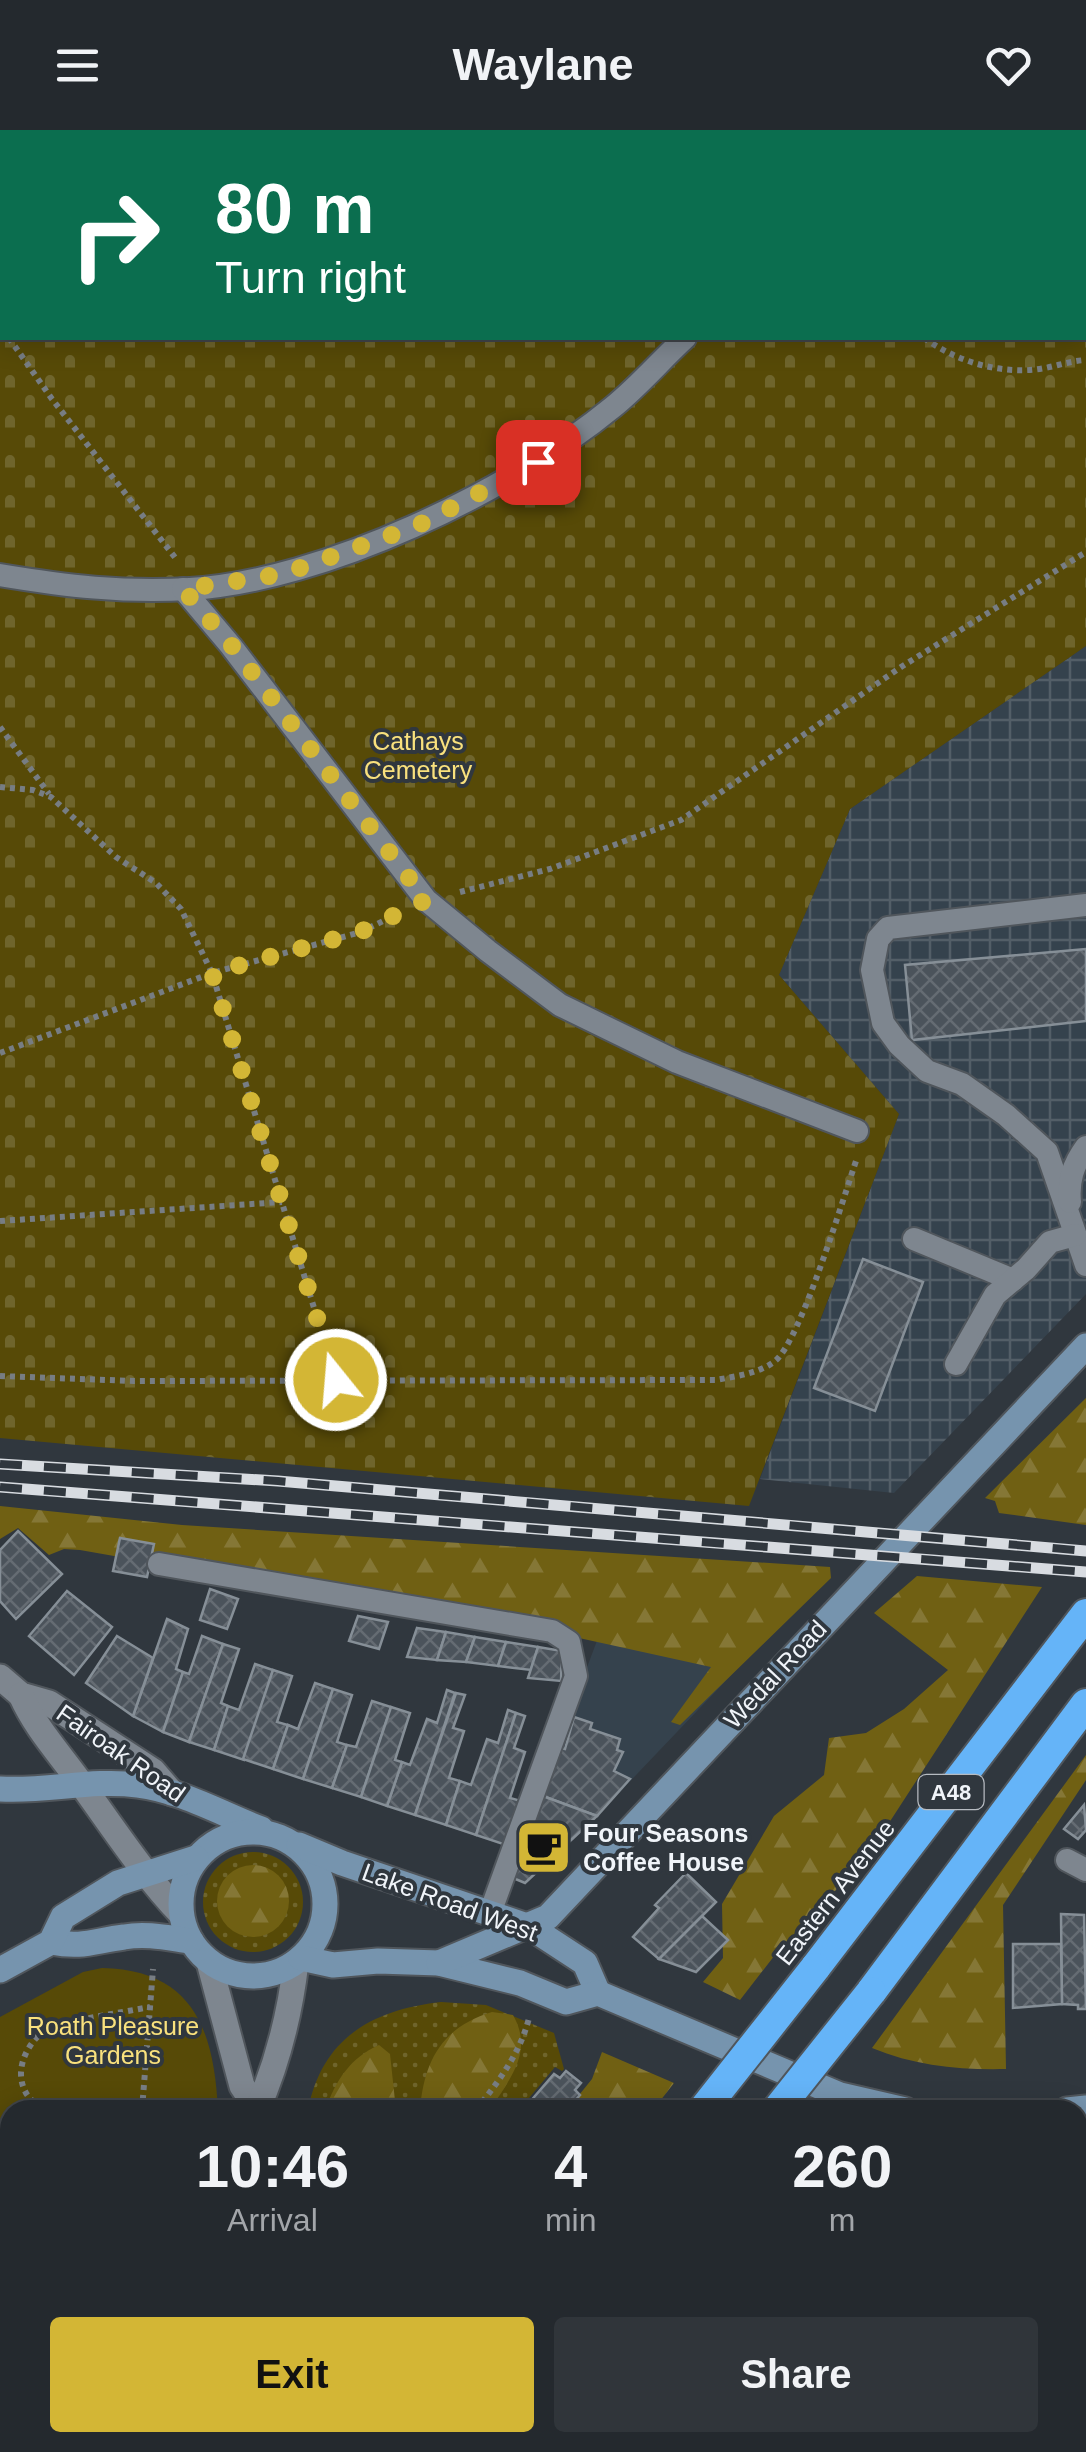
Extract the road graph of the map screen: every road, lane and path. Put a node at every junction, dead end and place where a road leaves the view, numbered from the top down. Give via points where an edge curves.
1 (11, 340) edge
2 (682, 340) edge
3 (927, 340) edge
4 (1086, 360) edge
5 (1086, 552) edge
6 (0, 575) edge
7 (193, 588) junction
8 (0, 727) edge
9 (0, 787) edge
10 (52, 797) junction
11 (426, 900) junction
12 (1086, 905) edge
13 (212, 973) junction
14 (0, 1053) edge
15 (857, 1131) joint
16 (1086, 1147) edge
17 (282, 1202) junction
18 (0, 1221) edge
19 (1075, 1235) junction
20 (914, 1239) dead end
21 (1086, 1265) edge
22 (1014, 1280) junction
23 (1086, 1346) edge
24 (956, 1364) dead end
25 (0, 1376) edge
26 (336, 1380) junction
27 (159, 1564) dead end
28 (1086, 1614) edge
29 (0, 1678) edge
30 (22, 1695) junction
31 (1086, 1704) edge
32 (81, 1784) junction
33 (0, 1789) edge
34 (172, 1793) junction
35 (278, 1836) junction
36 (196, 1858) junction
37 (144, 1873) junction
38 (490, 1913) junction
39 (181, 1914) junction
40 (530, 1927) junction
41 (190, 1941) junction
42 (51, 1942) junction
43 (298, 1960) junction
44 (209, 1962) junction
45 (439, 1963) junction
46 (153, 1969) dead end
47 (0, 1970) edge
48 (598, 1993) junction
49 (150, 2007) junction
50 (530, 2012) dead end
51 (32, 2100) edge
52 (143, 2100) edge
53 (251, 2100) edge
54 (262, 2100) edge
55 (484, 2100) edge
56 (711, 2100) edge
57 (785, 2100) edge
58 (862, 2100) edge

1 - 7 path
2 - 7 lane via 614,406 538,462 417,526 283,574
3 - 4 path via 991,369
5 - 11 path via 900,667 681,820 550,870
6 - 7 lane via 86,590
7 - 11 lane
8 - 10 path
9 - 10 path
10 - 13 path via 181,909
11 - 13 path via 360,932
11 - 15 lane via 560,1004 677,1062
12 - 19 lane via 888,928 878,940 872,970 883,1023 899,1046 927,1071 962,1084 1006,1115 1048,1152
13 - 14 path
13 - 17 path
15 - 26 path via 860,1148 799,1322 778,1360 756,1372 716,1380
16 - 19 lane via 1068,1184
17 - 18 path
17 - 26 path
19 - 21 lane
19 - 22 lane via 1050,1242
20 - 22 lane
22 - 24 lane via 996,1295
23 - 40 street, Wedal Road via 548,1917
25 - 26 path
27 - 38 lane via 552,1630 568,1642 576,1676
28 - 56 highway, Eastern Avenue / A48, bridge
29 - 30 street, Fairoak Road
30 - 32 street, Fairoak Road via 35,1726
30 - 34 street, Fairoak Road via 49,1703 153,1772
31 - 57 highway, A48, bridge
32 - 33 street
32 - 34 street
32 - 37 street, Fairoak Road
34 - 35 street, Fairoak Road
35 - 36 street via 226,1836
35 - 38 street, Lake Road West
35 - 43 street via 302,1850 324,1892 314,1940
36 - 37 street
36 - 39 street via 184,1880
37 - 39 street, Fairoak Road
37 - 42 street via 63,1917
38 - 40 street, Lake Road West
39 - 41 street
40 - 45 street, Wedal Road
40 - 48 street, Lake Road West via 585,1964
41 - 42 street via 151,1935 78,1947
41 - 44 street
42 - 47 street
43 - 44 street via 244,1976
43 - 45 street, Lake Road West
43 - 54 street via 290,2014
44 - 53 street
45 - 48 street, Lake Road West via 566,2002
46 - 49 path
48 - 58 street, Lake Road West
49 - 51 path via 44,2029 32,2040 22,2077
49 - 52 path
50 - 55 path via 524,2036

